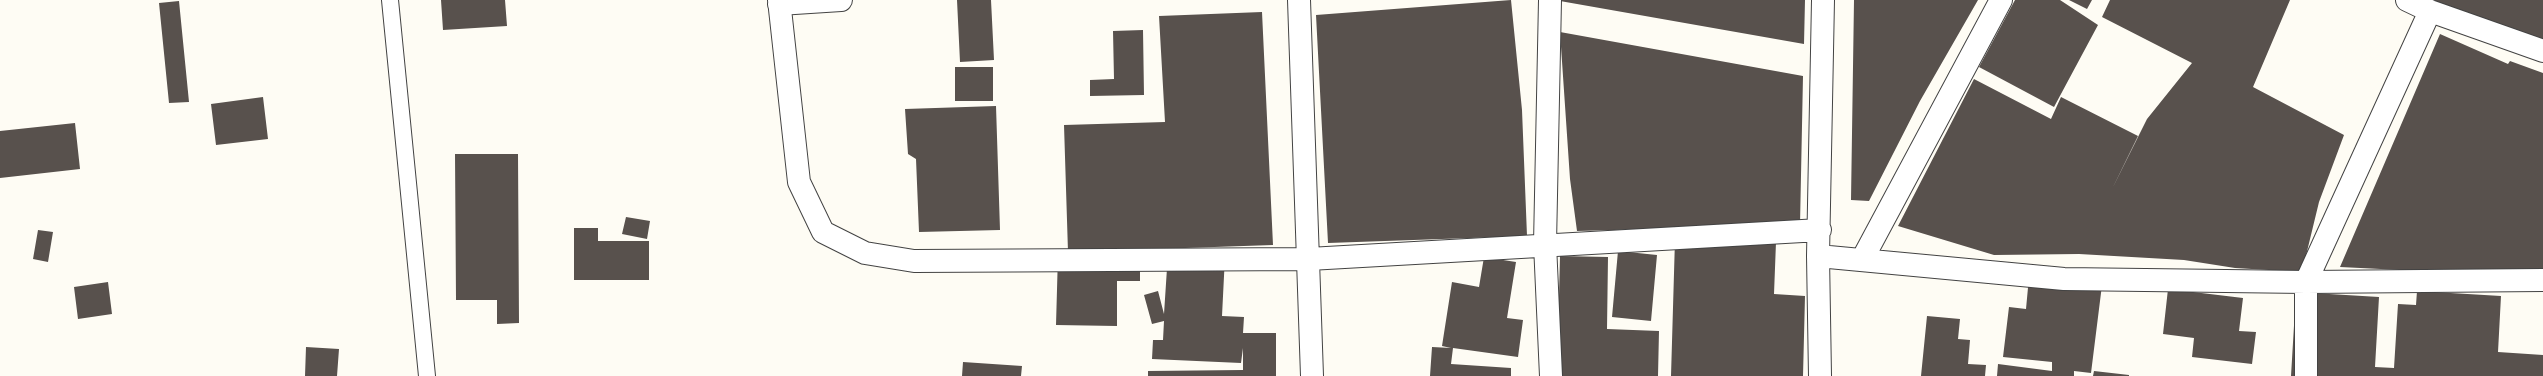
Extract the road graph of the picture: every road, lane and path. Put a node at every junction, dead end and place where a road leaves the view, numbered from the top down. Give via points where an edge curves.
1 (390, 0) edge
2 (841, 0) edge
3 (1299, 0) edge
4 (1550, 0) edge
5 (1823, 0) edge
6 (2001, 0) edge
7 (2407, 0) edge
8 (779, 2) edge
9 (2430, 11) junction
10 (2543, 51) edge
11 (1820, 230) junction
12 (1545, 244) junction
13 (1818, 256) junction
14 (1309, 258) junction
15 (1863, 258) junction
16 (2543, 280) edge
17 (2306, 282) junction
18 (427, 376) edge
19 (1312, 376) edge
20 (1550, 376) edge
21 (1820, 376) edge
22 (2306, 376) edge

1 - 18 lane
2 - 8 street
3 - 14 street
4 - 12 street
5 - 11 street
6 - 15 street
7 - 9 street
8 - 14 street via 799,182 824,232 865,253 914,261
9 - 10 street
9 - 17 street
11 - 12 street
11 - 13 street
12 - 14 street
12 - 20 street
13 - 15 street
13 - 21 street
14 - 19 street
15 - 17 street via 2064,279
16 - 17 street
17 - 22 street

